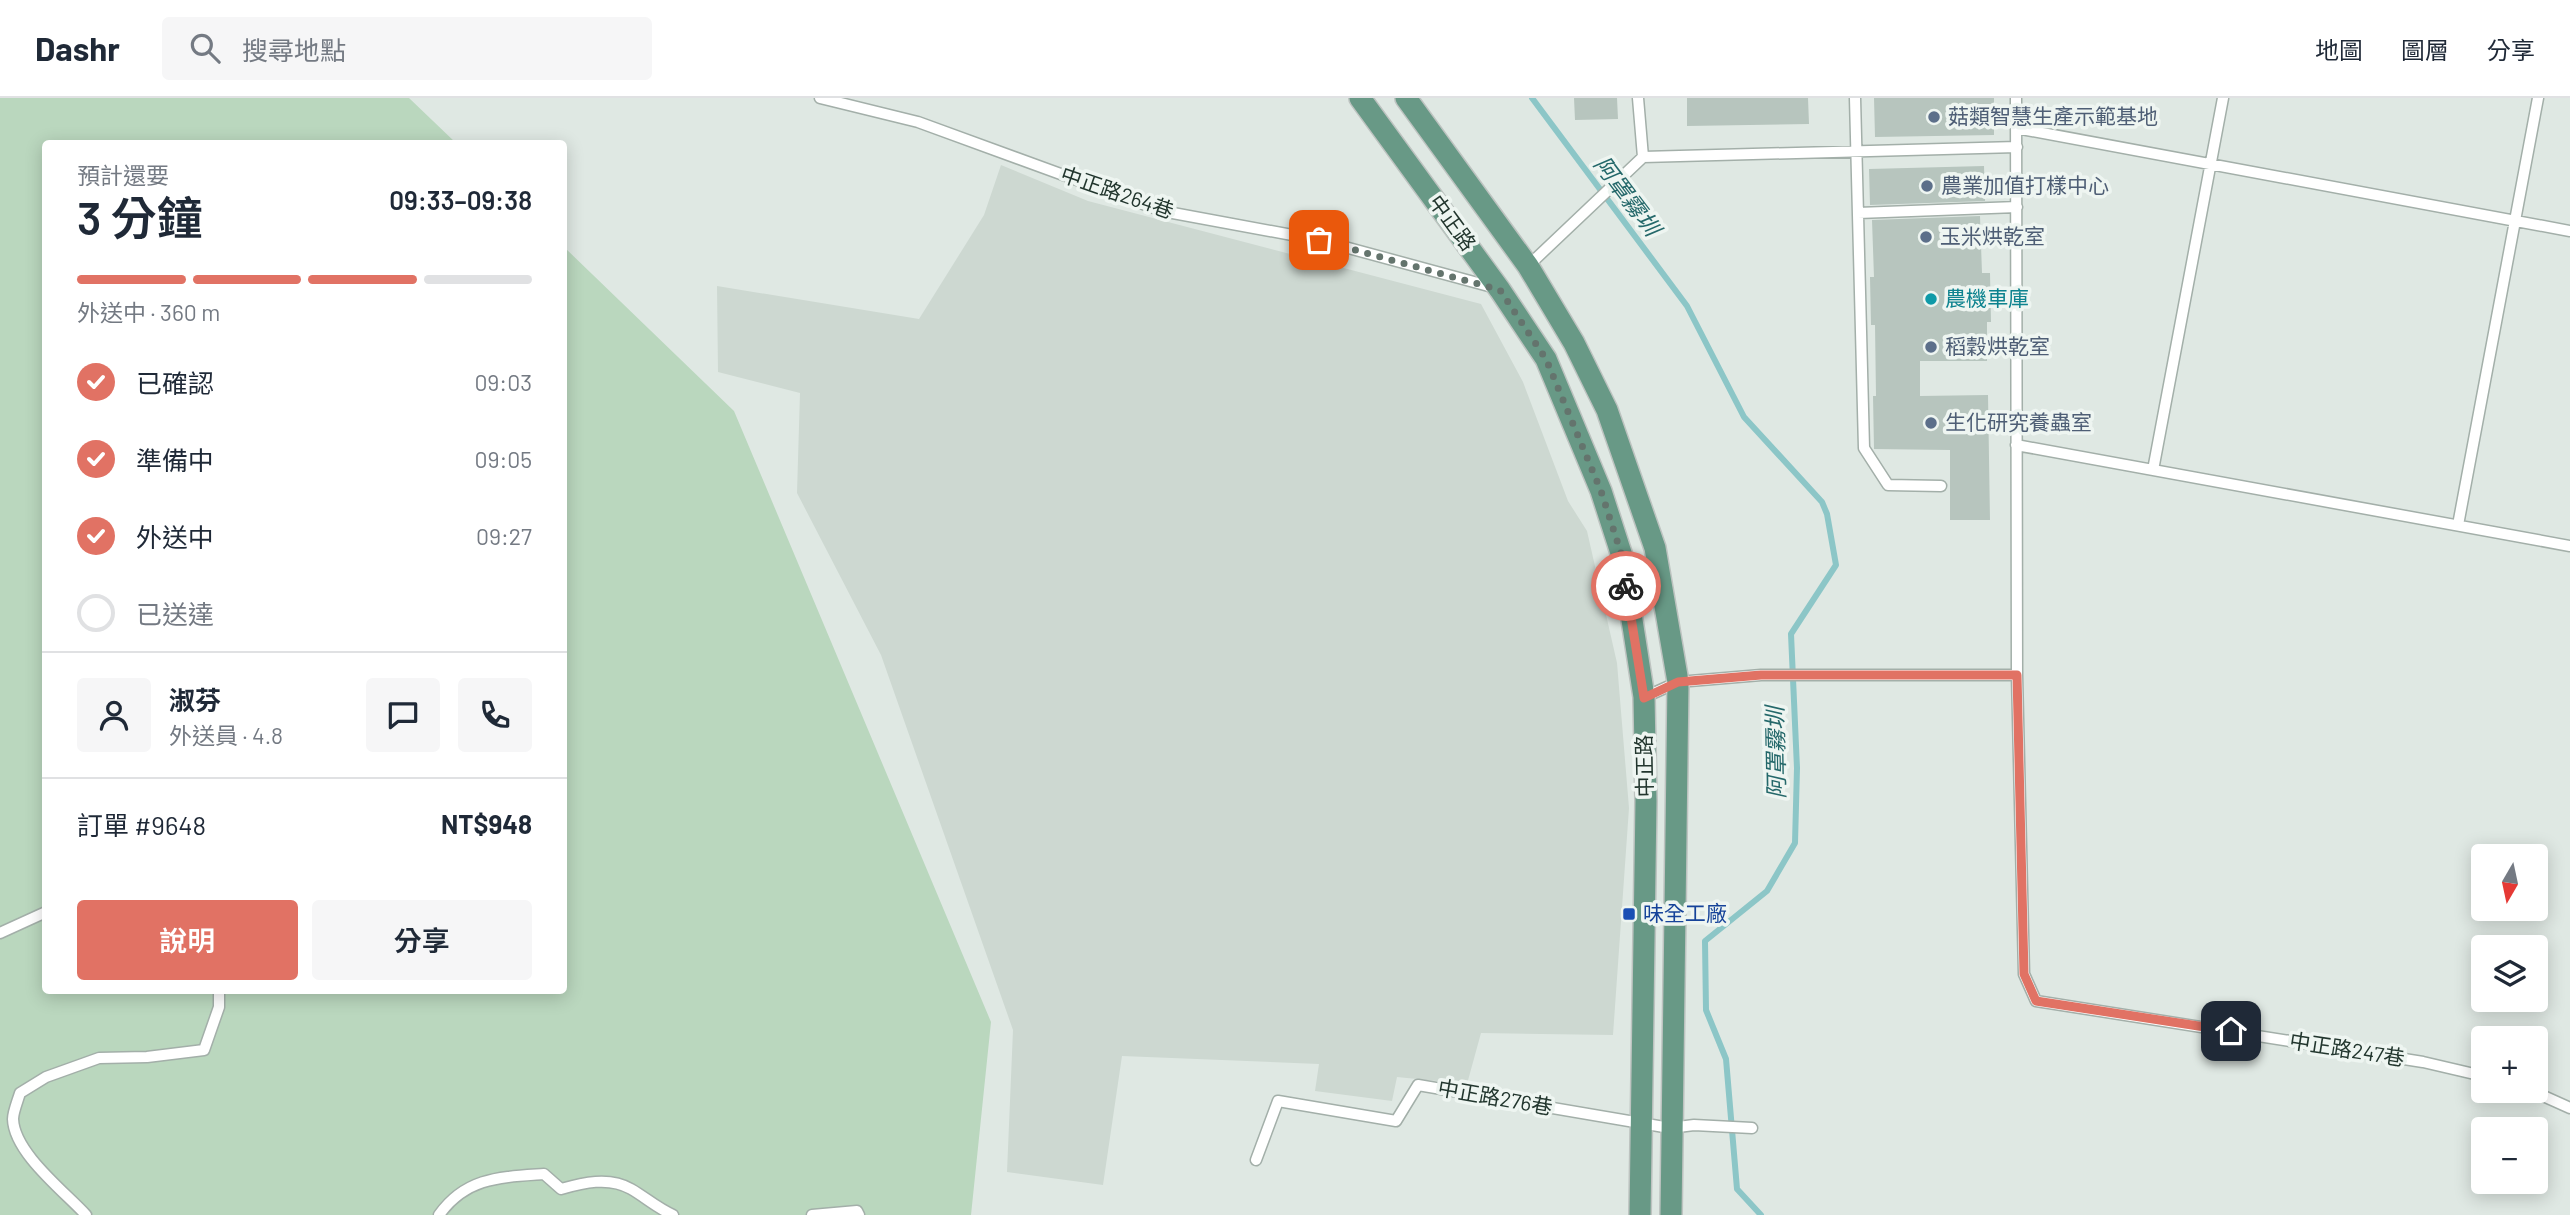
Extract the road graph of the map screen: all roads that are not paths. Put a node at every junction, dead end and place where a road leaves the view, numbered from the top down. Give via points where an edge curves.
1 (820, 98) edge
2 (1360, 98) edge
3 (1406, 98) edge
4 (1638, 98) edge
5 (1855, 98) edge
6 (2016, 98) edge
7 (2223, 98) edge
8 (2538, 98) edge
9 (2016, 128) junction
10 (2017, 147) junction
11 (1857, 151) junction
12 (1643, 157) junction
13 (2210, 164) junction
14 (2017, 207) junction
15 (1858, 213) junction
16 (2515, 221) junction
17 (2570, 231) edge
18 (1528, 266) junction
19 (1500, 290) junction
20 (2016, 445) junction
21 (2153, 470) junction
22 (1941, 486) dead end
23 (2458, 525) junction
24 (2570, 547) edge
25 (2017, 675) junction
26 (1678, 682) junction
27 (1644, 698) junction
28 (42, 914) edge
29 (0, 933) edge
30 (219, 994) edge
31 (2471, 1073) edge
32 (2548, 1098) edge
33 (2570, 1108) edge
34 (1640, 1124) junction
35 (1670, 1128) junction
36 (1752, 1128) dead end
37 (1256, 1160) dead end
38 (86, 1215) edge
39 (439, 1215) edge
40 (673, 1215) edge
41 (812, 1215) edge
42 (859, 1215) edge
43 (1640, 1215) edge
44 (1671, 1215) edge

1 - 19 lane, 中正路264巷 via 918,122 1162,211 1319,240
2 - 19 main road, 中正路
3 - 18 main road, 中正路
4 - 12 lane
5 - 11 lane
6 - 9 lane
7 - 13 lane
8 - 16 lane
9 - 10 lane
9 - 13 lane
10 - 11 lane
10 - 14 lane
11 - 12 lane
11 - 15 lane
12 - 18 lane
13 - 16 lane
13 - 21 lane
14 - 15 lane
14 - 20 lane
15 - 22 lane via 1864,448 1888,485
16 - 17 lane
16 - 23 lane
18 - 26 main road, 中正路 via 1574,343 1625,458 1655,548
19 - 27 main road, 中正路 via 1546,359 1601,491 1622,556
20 - 21 lane
20 - 25 lane
21 - 23 lane
23 - 24 lane
25 - 26 lane via 1761,675
25 - 31 lane, 中正路247巷 via 2024,974 2036,1001
26 - 27 lane
26 - 35 main road, 中正路
27 - 34 main road, 中正路
28 - 29 lane
30 - 38 lane via 204,1051 99,1058 46,1077 20,1093 13,1119 20,1141
32 - 33 lane
34 - 35 lane, 中正路276巷
34 - 37 lane, 中正路276巷 via 1418,1085 1396,1121 1278,1101
34 - 43 main road, 中正路
35 - 36 lane, 中正路276巷
35 - 44 main road, 中正路
39 - 40 lane via 452,1198 488,1179 544,1174 561,1189 589,1181 628,1187
41 - 42 lane via 833,1211 857,1211

